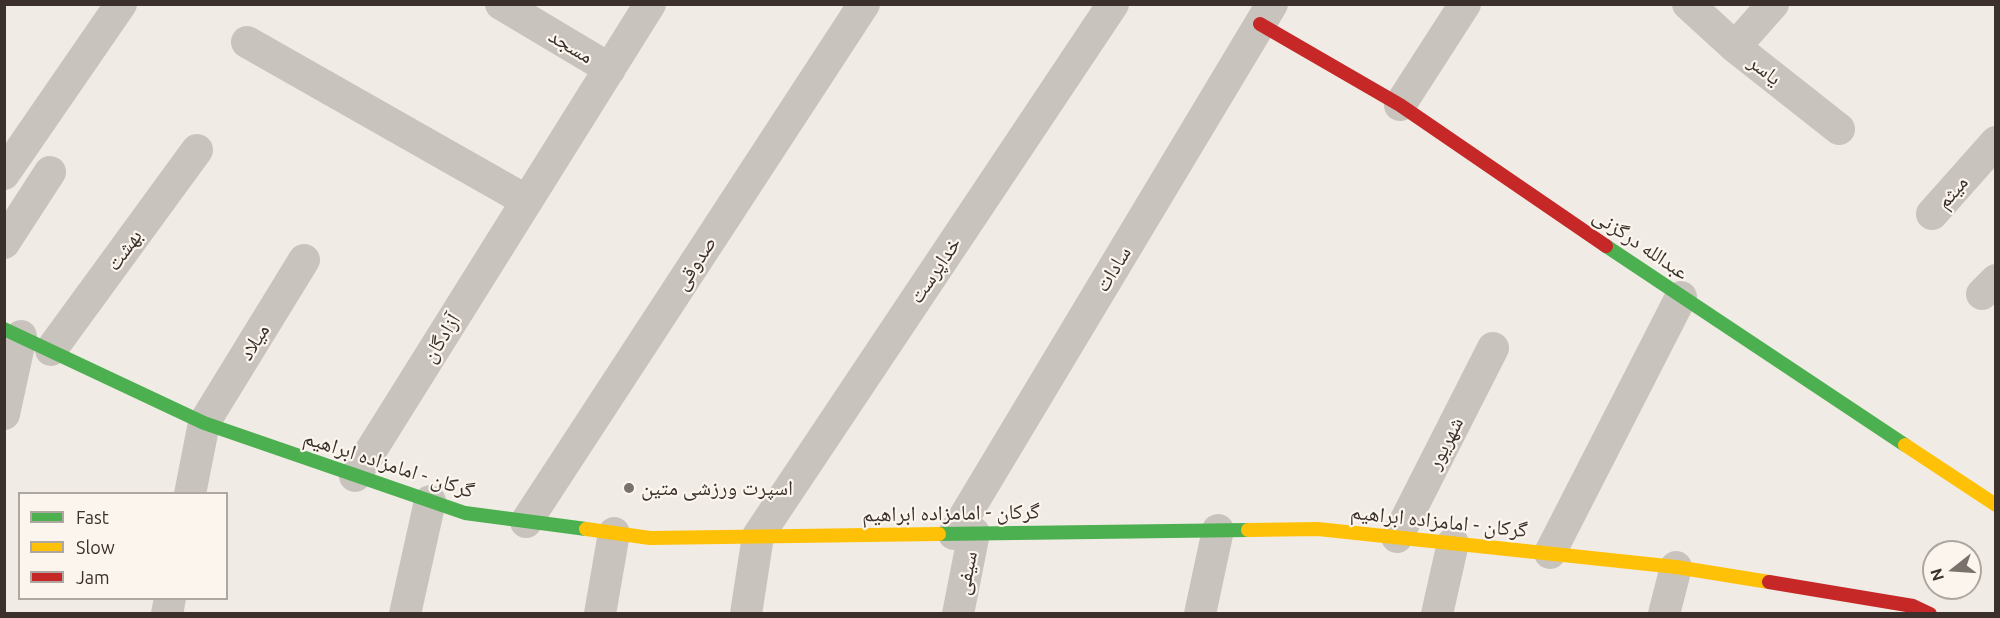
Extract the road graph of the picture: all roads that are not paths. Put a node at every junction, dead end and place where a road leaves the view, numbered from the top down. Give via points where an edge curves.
1 (121, 4) edge
2 (501, 4) edge
3 (650, 4) edge
4 (864, 4) edge
5 (1113, 4) edge
6 (1466, 4) edge
7 (1688, 4) edge
8 (1773, 4) edge
9 (1266, 14) edge
10 (247, 42) dead end
11 (1735, 47) junction
12 (610, 69) junction
13 (1400, 105) junction
14 (1839, 129) dead end
15 (1995, 142) edge
16 (197, 150) dead end
17 (50, 172) dead end
18 (4, 174) edge
19 (527, 201) junction
20 (1932, 214) dead end
21 (4, 243) edge
22 (304, 260) dead end
23 (1681, 297) junction
24 (13, 332) edge
25 (1493, 348) dead end
26 (51, 351) junction
27 (4, 414) edge
28 (204, 423) junction
29 (356, 476) junction
30 (190, 492) edge
31 (430, 501) junction
32 (1995, 505) edge
33 (526, 522) junction
34 (1218, 530) junction
35 (614, 533) junction
36 (964, 534) junction
37 (758, 536) junction
38 (1397, 537) junction
39 (1453, 543) junction
40 (1550, 553) junction
41 (1676, 567) junction
42 (1918, 611) edge
43 (405, 614) edge
44 (600, 614) edge
45 (746, 614) edge
46 (958, 614) edge
47 (1200, 614) edge
48 (1437, 614) edge
49 (1664, 614) edge

1 - 18 street
2 - 12 street, مسجد
3 - 12 street, آزادگان
4 - 33 street, صدوقی
5 - 37 street, خداپرست
6 - 13 street
7 - 11 street
8 - 11 street, یاسر
9 - 13 street, عبدالله درگزنی
9 - 36 street, سادات
10 - 19 street
11 - 14 street, یاسر
12 - 19 street, آزادگان
13 - 23 street, عبدالله درگزنی
15 - 20 street, میثم
16 - 26 street, بهشت
17 - 21 street
19 - 29 street, آزادگان
22 - 28 street, میلاد
23 - 32 street, عبدالله درگزنی
23 - 40 street
24 - 26 street, گرکان - امامزاده ابراهیم
24 - 27 street
25 - 38 street, شهریور
26 - 28 street, گرکان - امامزاده ابراهیم
28 - 29 street, گرکان - امامزاده ابراهیم
28 - 30 street
29 - 31 street, گرکان - امامزاده ابراهیم
31 - 33 street, گرکان - امامزاده ابراهیم via 465,513
31 - 43 street
33 - 35 street, گرکان - امامزاده ابراهیم
34 - 36 street, گرکان - امامزاده ابراهیم
34 - 38 street, گرکان - امامزاده ابراهیم via 1318,529
34 - 47 street
35 - 37 street, گرکان - امامزاده ابراهیم via 651,538
35 - 44 street
36 - 37 street, گرکان - امامزاده ابراهیم
36 - 46 street, سیفی
37 - 45 street
38 - 39 street, گرکان - امامزاده ابراهیم
39 - 40 street, گرکان - امامزاده ابراهیم
39 - 48 street
40 - 41 street, گرکان - امامزاده ابراهیم
41 - 42 street, گرکان - امامزاده ابراهیم
41 - 49 street

